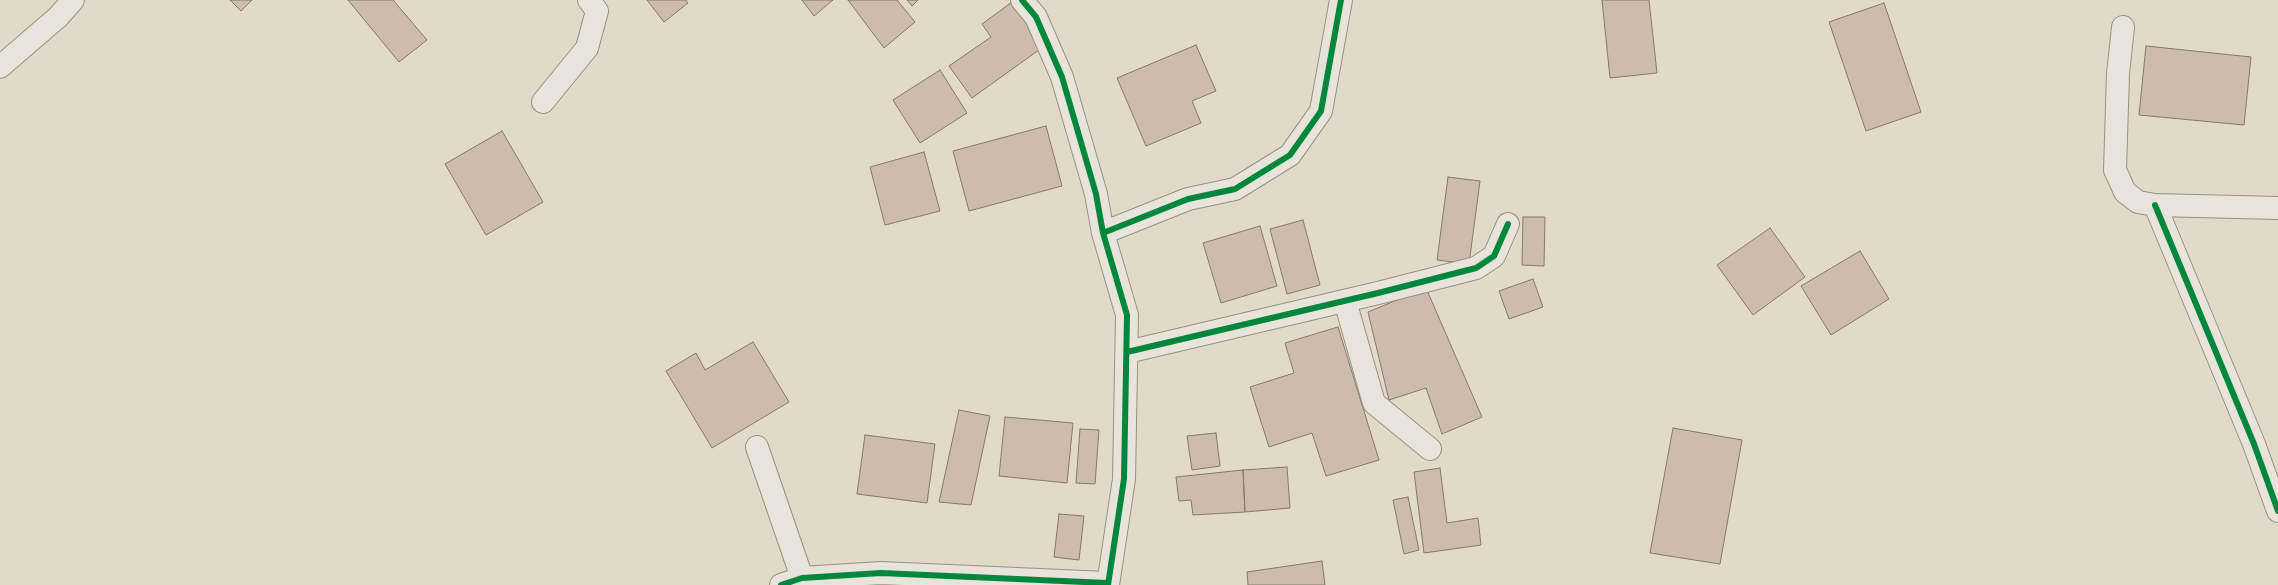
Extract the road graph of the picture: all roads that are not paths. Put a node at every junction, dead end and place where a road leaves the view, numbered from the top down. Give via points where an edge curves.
1 (74, 0) edge
2 (589, 0) edge
3 (1022, 0) edge
4 (1341, 0) edge
5 (2123, 27) dead end
6 (0, 67) edge
7 (543, 102) dead end
8 (2155, 205) junction
9 (2278, 208) edge
10 (1508, 224) dead end
11 (1103, 233) junction
12 (1345, 301) junction
13 (1127, 352) junction
14 (757, 448) dead end
15 (1430, 449) dead end
16 (2278, 511) edge
17 (802, 578) junction
18 (1107, 584) edge
19 (781, 585) edge

1 - 6 street
2 - 7 street via 597,11 587,48
3 - 11 street via 1036,17 1062,77 1096,194
4 - 11 street via 1321,111 1290,154 1235,189 1188,199
5 - 8 street via 2118,74 2115,170 2125,192 2138,202
8 - 9 street
8 - 16 street via 2254,444
10 - 12 street via 1494,256 1476,268
11 - 13 street via 1127,315
12 - 13 street
12 - 15 street via 1374,403
13 - 18 street via 1124,479
14 - 17 street
17 - 18 street via 881,573
17 - 19 street

